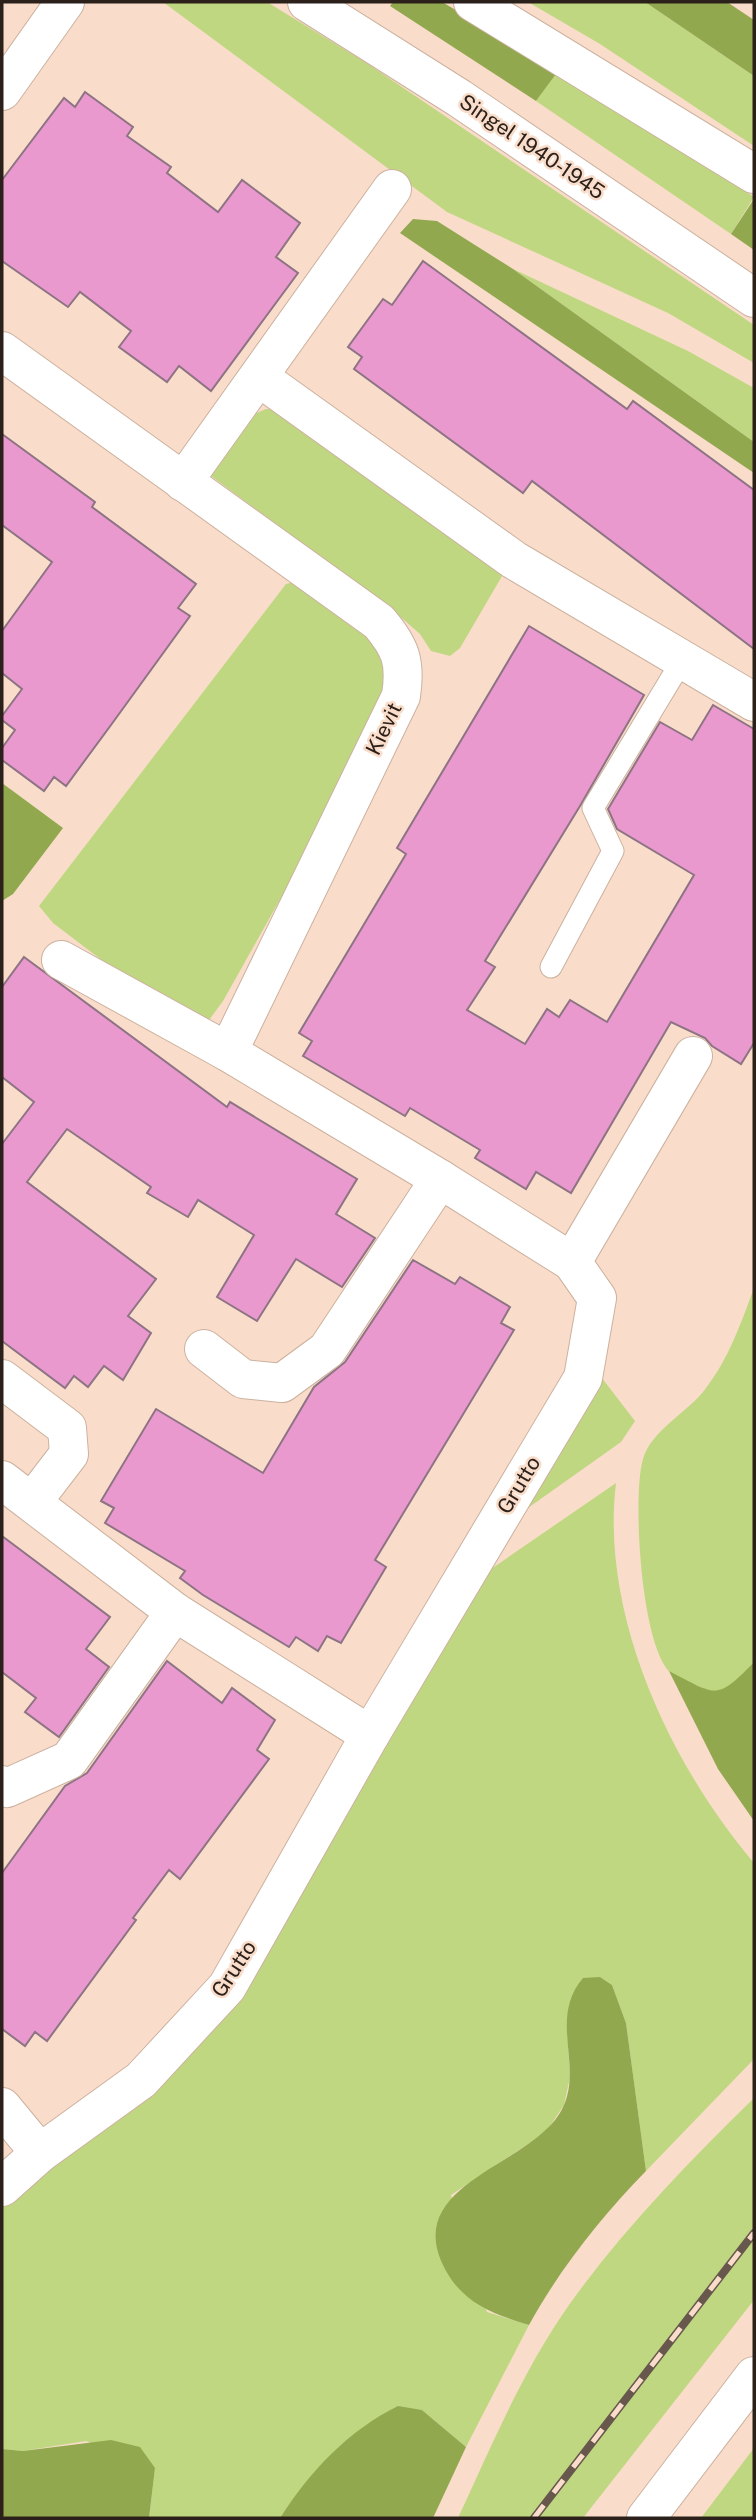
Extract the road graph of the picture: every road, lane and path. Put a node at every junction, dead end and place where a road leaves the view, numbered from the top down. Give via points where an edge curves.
1 (65, 2) edge
2 (307, 2) edge
3 (473, 2) edge
4 (2, 91) edge
5 (754, 174) edge
6 (392, 189) dead end
7 (754, 298) edge
8 (2, 351) edge
9 (260, 378) junction
10 (183, 482) junction
11 (682, 659) junction
12 (754, 702) edge
13 (61, 960) dead end
14 (551, 967) dead end
15 (228, 1052) junction
16 (693, 1056) dead end
17 (440, 1179) junction
18 (572, 1262) junction
19 (204, 1349) dead end
20 (2, 1379) edge
21 (2, 1480) edge
22 (33, 1502) junction
23 (175, 1612) junction
24 (370, 1735) junction
25 (2, 1785) edge
26 (2, 2108) edge
27 (40, 2153) junction
28 (2, 2187) edge
29 (754, 2376) edge
30 (646, 2518) edge

1 - 4 street
2 - 7 street, Singel 1940-1945 via 459,98
3 - 5 street
6 - 9 street
8 - 10 street, Kievit
9 - 10 street
9 - 11 street via 514,560
10 - 15 street, Kievit via 379,622 397,643 404,671 401,696
11 - 12 street
11 - 14 lane via 593,808 613,851
13 - 15 street
15 - 17 street
16 - 18 street
17 - 18 street, Grutto
17 - 19 street via 327,1350 282,1383 243,1379
18 - 24 street, Grutto via 597,1298 583,1378
20 - 22 street via 67,1428 69,1454
21 - 22 street
22 - 23 street
23 - 24 street
23 - 25 street via 69,1760 7,1788
24 - 27 street, Grutto via 227,1987 141,2080
26 - 27 street
27 - 28 street, Grutto
29 - 30 street

